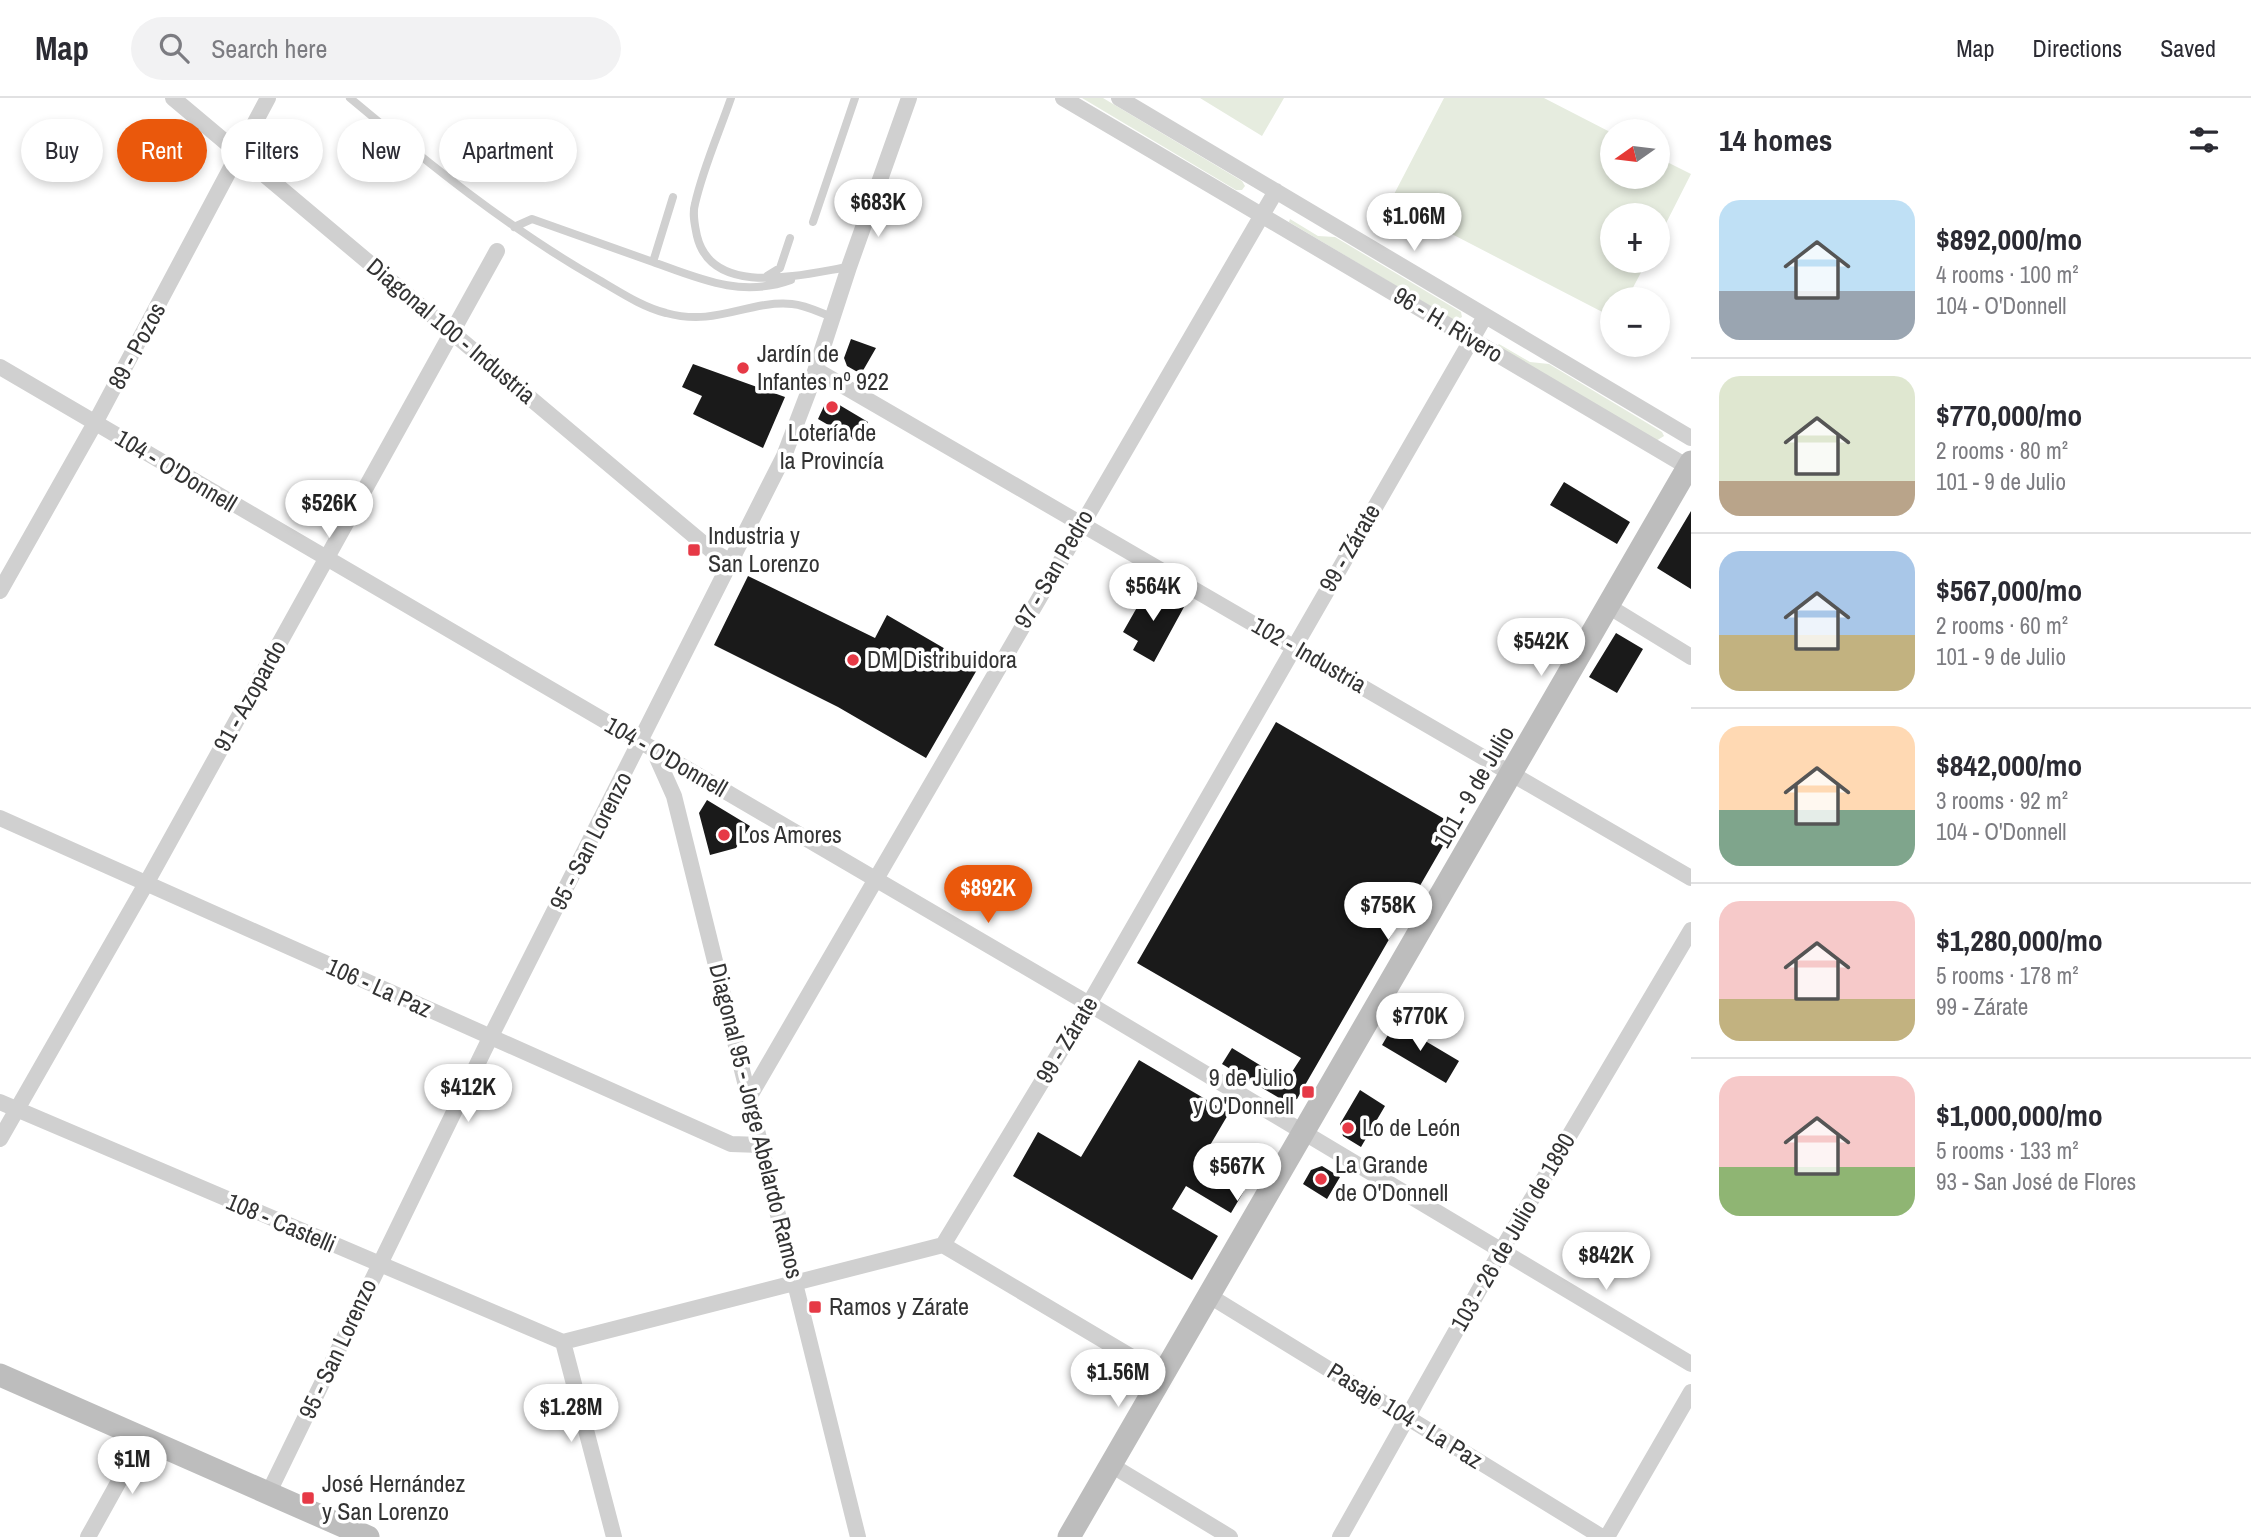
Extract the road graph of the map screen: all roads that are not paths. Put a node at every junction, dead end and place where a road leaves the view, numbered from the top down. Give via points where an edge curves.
1 (173, 98) edge
2 (268, 98) edge
3 (350, 98) edge
4 (731, 98) edge
5 (855, 98) edge
6 (909, 98) edge
7 (1063, 98) edge
8 (1119, 98) edge
9 (258, 119) edge
10 (221, 139) edge
11 (225, 182) edge
12 (272, 182) edge
13 (1276, 191) junction
14 (673, 197) dead end
15 (1261, 215) junction
16 (813, 222) dead end
17 (514, 227) junction
18 (790, 238) dead end
19 (497, 251) dead end
20 (653, 262) junction
21 (849, 267) junction
22 (760, 278) junction
23 (796, 278) junction
24 (832, 317) junction
25 (1484, 317) junction
26 (454, 333) junction
27 (1472, 339) junction
28 (0, 367) edge
29 (816, 370) junction
30 (95, 423) junction
31 (1691, 438) edge
32 (1689, 465) edge
33 (1081, 523) junction
34 (325, 559) junction
35 (731, 562) junction
36 (0, 591) edge
37 (1608, 606) junction
38 (1293, 646) junction
39 (1691, 657) edge
40 (647, 746) junction
41 (1513, 772) junction
42 (0, 818) edge
43 (1691, 878) edge
44 (873, 880) junction
45 (147, 883) junction
46 (1691, 930) edge
47 (1089, 1004) junction
48 (490, 1038) junction
49 (751, 1094) junction
50 (0, 1102) edge
51 (16, 1109) junction
52 (1302, 1134) junction
53 (0, 1139) edge
54 (761, 1145) junction
55 (943, 1245) junction
56 (1501, 1251) junction
57 (377, 1265) junction
58 (796, 1284) junction
59 (1209, 1295) junction
60 (563, 1342) junction
61 (1691, 1364) edge
62 (1162, 1374) junction
63 (0, 1375) edge
64 (1691, 1392) edge
65 (1408, 1418) junction
66 (143, 1438) junction
67 (1111, 1465) junction
68 (269, 1492) junction
69 (89, 1537) edge
70 (368, 1537) edge
71 (614, 1537) edge
72 (859, 1537) edge
73 (1069, 1537) edge
74 (1230, 1537) edge
75 (1340, 1537) edge
76 (1604, 1537) edge

1 - 10 street, Diagonal 100 - Industria
2 - 9 street, 89 - Pozos
3 - 17 lane
4 - 22 lane via 694,207 699,244 710,260 725,270
5 - 16 lane
6 - 21 street, 95 - San Lorenzo
7 - 15 street, 96 - H. Rivero
8 - 13 street, 96 - H. Rivero
11 - 30 street, 89 - Pozos
12 - 26 street, Diagonal 100 - Industria
13 - 15 street, 97 - San Pedro
13 - 25 street, 96 - H. Rivero
14 - 20 lane
15 - 27 street, 96 - H. Rivero
15 - 33 street, 97 - San Pedro
17 - 20 lane via 532,219
17 - 24 lane via 577,268 665,313 696,318 792,304
18 - 22 lane via 780,268
19 - 26 street, 91 - Azopardo
20 - 23 lane via 734,289 755,289
21 - 23 lane
21 - 24 street, 95 - San Lorenzo
22 - 23 lane
24 - 29 street, 95 - San Lorenzo
25 - 27 street, 99 - Zárate
25 - 31 street, 96 - H. Rivero
26 - 34 street, 91 - Azopardo
26 - 35 street, Diagonal 100 - Industria
27 - 32 street, 96 - H. Rivero
27 - 38 street, 99 - Zárate
28 - 30 street, 104 - O'Donnell
29 - 33 street, 102 - Industria
29 - 35 street, 95 - San Lorenzo via 784,456
30 - 34 street, 104 - O'Donnell
30 - 36 street, 89 - Pozos
32 - 37 street, 101 - 9 de Julio
33 - 38 street, 102 - Industria
33 - 44 street, 97 - San Pedro
34 - 40 street, 104 - O'Donnell
34 - 45 street, 91 - Azopardo
35 - 40 street, 95 - San Lorenzo
37 - 39 street
37 - 41 street, 101 - 9 de Julio
38 - 41 street, 102 - Industria
38 - 47 street, 99 - Zárate
40 - 44 street, 104 - O'Donnell
40 - 48 street, 95 - San Lorenzo
40 - 49 street, Diagonal 95 - Jorge Abelardo Ramos via 674,796
41 - 43 street, 102 - Industria
41 - 52 street, 101 - 9 de Julio
42 - 45 street, 106 - La Paz
44 - 47 street, 104 - O'Donnell
44 - 49 street, 97 - San Pedro
45 - 48 street, 106 - La Paz
45 - 51 street, 91 - Azopardo
46 - 56 street, 103 - 26 de Julio de 1890
47 - 52 street, 104 - O'Donnell
47 - 55 street, 99 - Zárate
48 - 54 street, 106 - La Paz via 731,1144
48 - 57 street, 95 - San Lorenzo
49 - 54 street, Diagonal 95 - Jorge Abelardo Ramos
50 - 51 street, 108 - Castelli
51 - 53 street, 91 - Azopardo
51 - 57 street, 108 - Castelli
52 - 56 street, 104 - O'Donnell
52 - 59 street, 101 - 9 de Julio
54 - 58 street, Diagonal 95 - Jorge Abelardo Ramos
55 - 58 street
55 - 62 street
56 - 61 street, 104 - O'Donnell
56 - 65 street, 103 - 26 de Julio de 1890
57 - 60 street, 108 - Castelli
57 - 68 street, 95 - San Lorenzo
58 - 60 street
58 - 72 street, Diagonal 95 - Jorge Abelardo Ramos
59 - 62 street, 101 - 9 de Julio
59 - 65 street, Pasaje 104 - La Paz
60 - 71 street
62 - 67 street, 101 - 9 de Julio
63 - 66 street
64 - 76 street
65 - 75 street, 103 - 26 de Julio de 1890
65 - 76 street, Pasaje 104 - La Paz
66 - 68 street
66 - 69 street
67 - 73 street, 101 - 9 de Julio
67 - 74 street
68 - 70 street

